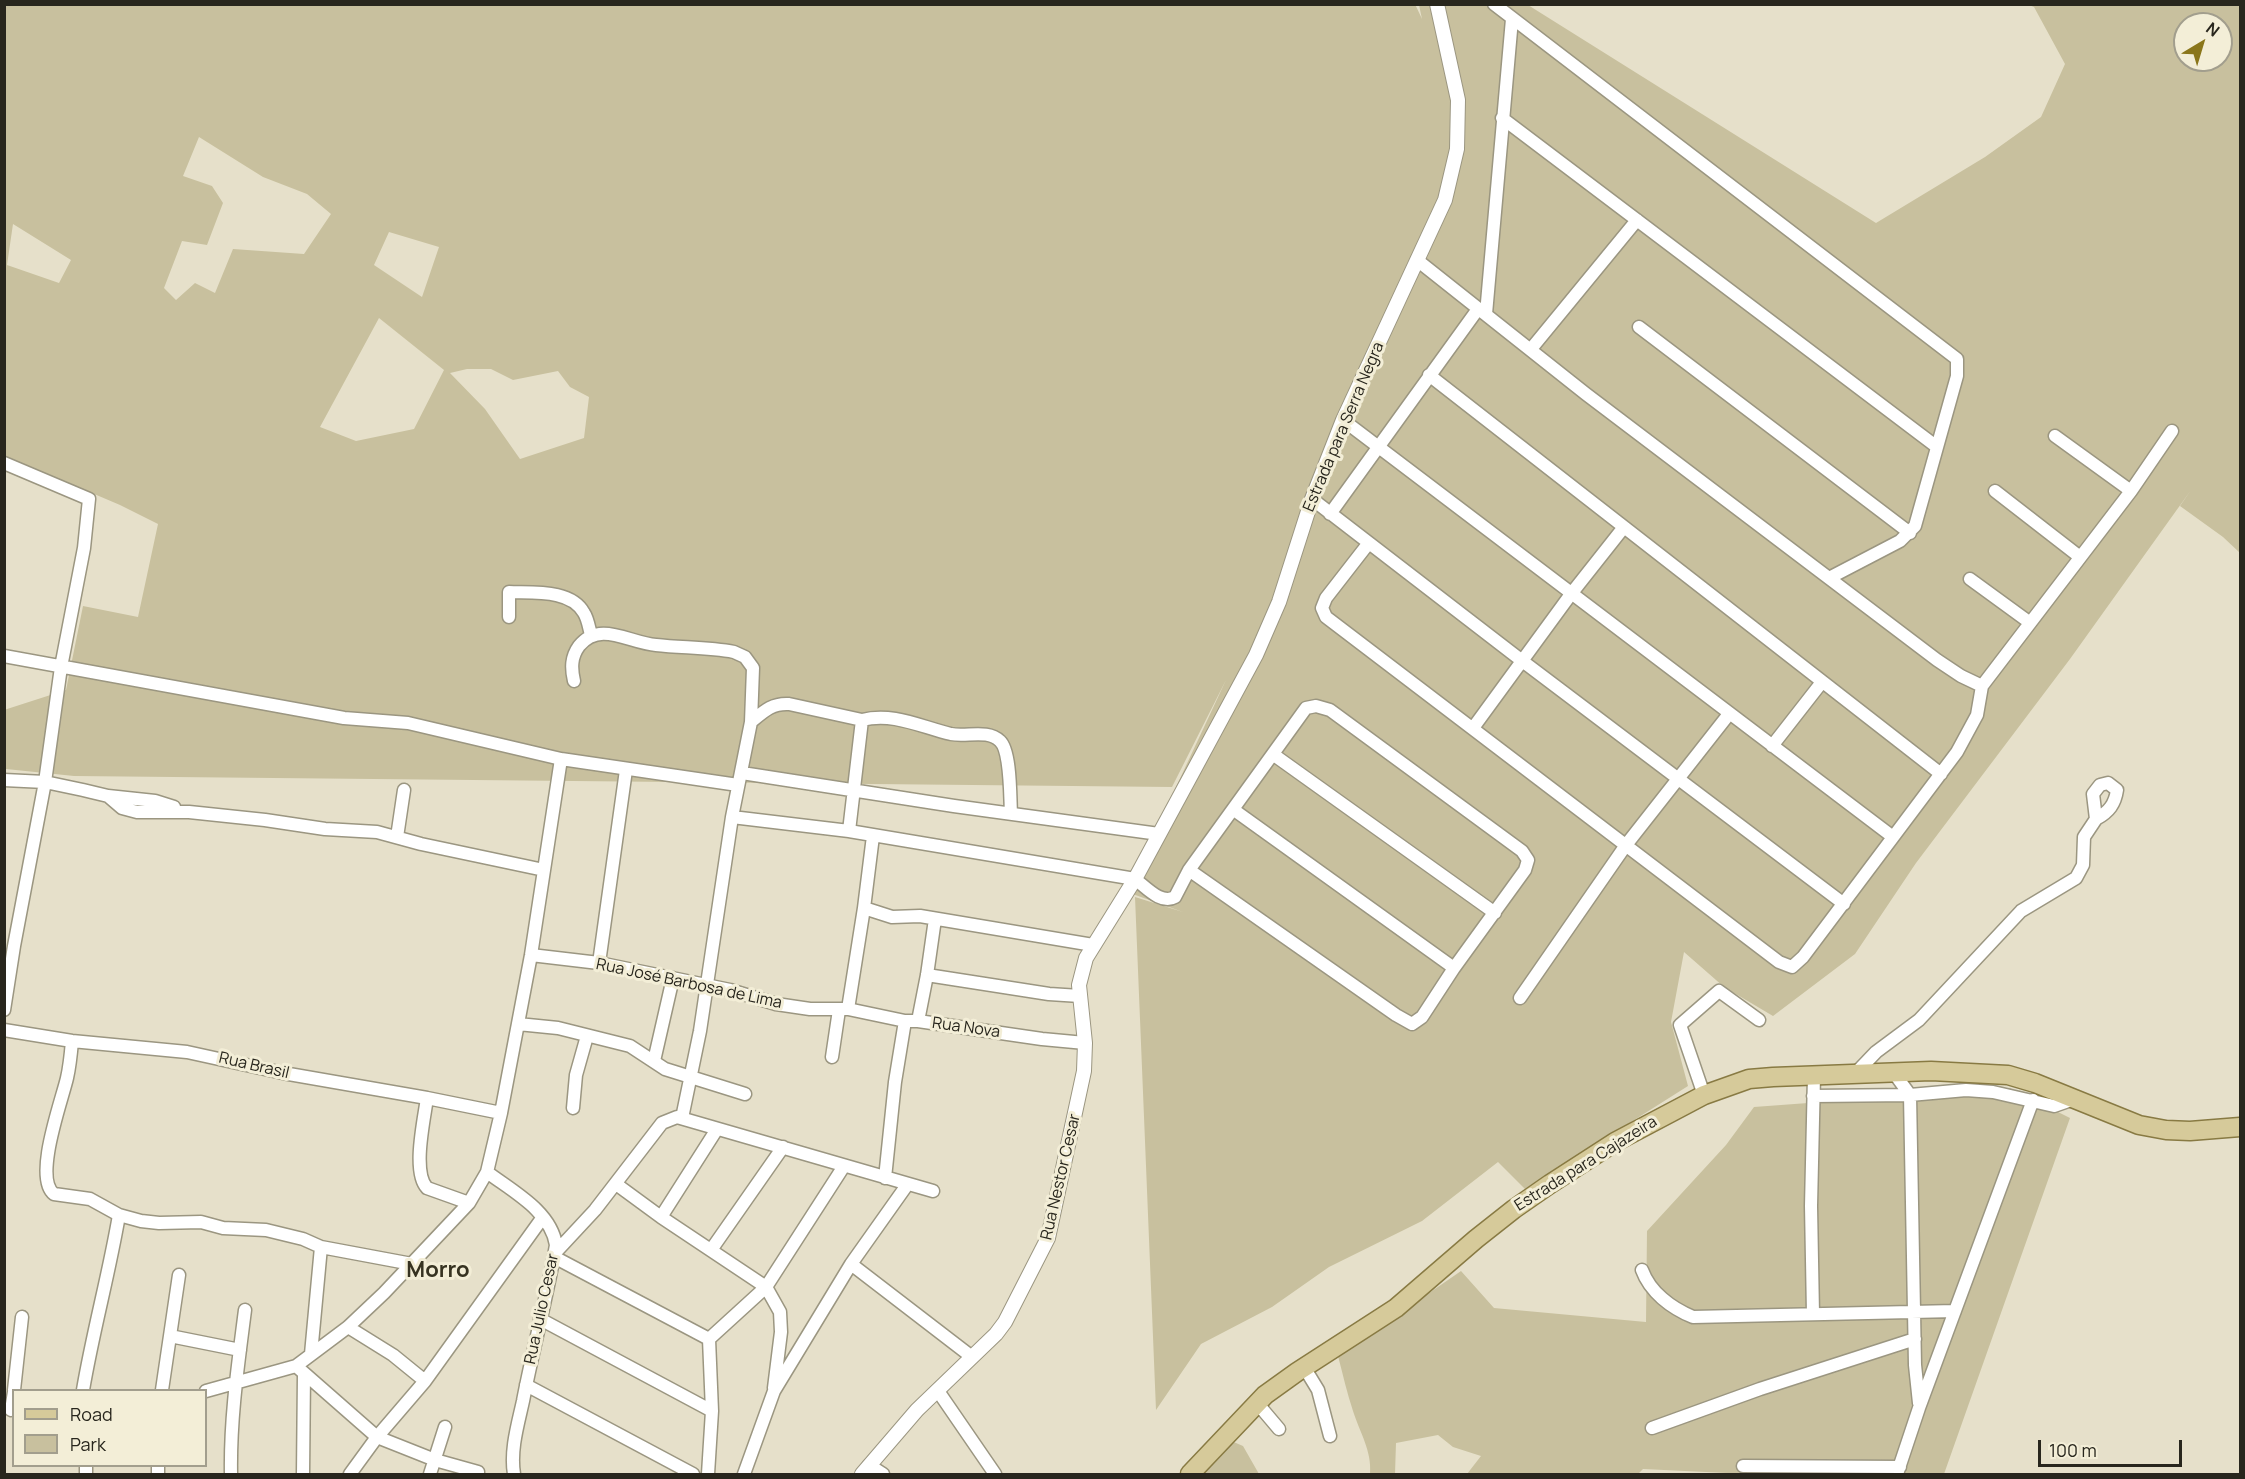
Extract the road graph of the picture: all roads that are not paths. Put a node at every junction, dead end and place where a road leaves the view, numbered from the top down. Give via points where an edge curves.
1 (1437, 4) edge
2 (1494, 4) edge
3 (1512, 19) junction
4 (1502, 118) junction
5 (1637, 220) junction
6 (1417, 260) junction
7 (1482, 312) junction
8 (1638, 327) dead end
9 (1531, 349) junction
10 (1429, 375) junction
11 (1343, 420) junction
12 (2172, 431) dead end
13 (2055, 436) dead end
14 (1379, 446) junction
15 (1937, 447) junction
16 (4, 463) edge
17 (1995, 491) dead end
18 (2132, 491) junction
19 (1312, 499) junction
20 (1330, 514) junction
21 (1624, 527) junction
22 (1910, 533) junction
23 (1368, 544) junction
24 (2080, 557) junction
25 (1829, 578) junction
26 (1970, 579) dead end
27 (1571, 594) junction
28 (509, 617) dead end
29 (2029, 622) junction
30 (591, 635) junction
31 (4, 656) edge
32 (1521, 660) junction
33 (61, 667) junction
34 (574, 681) dead end
35 (1822, 682) junction
36 (1982, 686) junction
37 (1729, 714) junction
38 (862, 720) junction
39 (751, 722) junction
40 (1473, 728) junction
41 (1772, 746) junction
42 (1274, 755) junction
43 (561, 759) junction
44 (626, 770) junction
45 (742, 773) junction
46 (1941, 774) junction
47 (1677, 779) junction
48 (4, 780) edge
49 (45, 782) junction
50 (738, 785) junction
51 (404, 790) dead end
52 (855, 791) junction
53 (1234, 810) junction
54 (1011, 813) junction
55 (732, 817) junction
56 (2096, 819) dead end
57 (849, 831) junction
58 (1159, 834) junction
59 (873, 836) junction
60 (397, 837) junction
61 (1893, 837) junction
62 (1626, 845) junction
63 (544, 870) junction
64 (1189, 870) junction
65 (1135, 879) junction
66 (1844, 904) junction
67 (864, 908) junction
68 (1495, 913) junction
69 (935, 919) junction
70 (1093, 945) junction
71 (531, 955) junction
72 (599, 963) junction
73 (1454, 968) junction
74 (927, 975) junction
75 (674, 978) junction
76 (708, 986) junction
77 (1080, 996) junction
78 (1520, 998) dead end
79 (4, 1010) edge
80 (843, 1010) junction
81 (1759, 1020) dead end
82 (905, 1021) junction
83 (918, 1021) junction
84 (518, 1024) junction
85 (4, 1030) edge
86 (660, 1034) junction
87 (587, 1036) junction
88 (72, 1041) junction
89 (1085, 1043) junction
90 (637, 1049) junction
91 (832, 1057) dead end
92 (654, 1061) junction
93 (1924, 1072) junction
94 (1894, 1073) junction
95 (1854, 1075) junction
96 (1814, 1076) junction
97 (690, 1078) junction
98 (745, 1094) dead end
99 (1704, 1095) junction
100 (1910, 1095) junction
101 (1813, 1096) junction
102 (427, 1098) junction
103 (2074, 1099) junction
104 (2033, 1100) junction
105 (573, 1108) dead end
106 (501, 1113) junction
107 (682, 1118) junction
108 (2241, 1127) edge
109 (717, 1129) junction
110 (783, 1147) junction
111 (844, 1166) junction
112 (487, 1172) junction
113 (885, 1178) junction
114 (616, 1184) junction
115 (907, 1185) junction
116 (933, 1191) dead end
117 (469, 1203) junction
118 (119, 1215) junction
119 (543, 1217) junction
120 (661, 1217) junction
121 (321, 1247) junction
122 (711, 1250) junction
123 (554, 1255) junction
124 (412, 1264) junction
125 (851, 1264) junction
126 (1642, 1270) dead end
127 (178, 1275) dead end
128 (766, 1287) junction
129 (245, 1310) dead end
130 (1955, 1311) junction
131 (1915, 1312) junction
132 (1813, 1314) junction
133 (22, 1317) dead end
134 (540, 1319) junction
135 (348, 1327) junction
136 (170, 1336) junction
137 (709, 1338) junction
138 (1915, 1339) junction
139 (240, 1350) junction
140 (310, 1354) junction
141 (972, 1357) junction
142 (1304, 1367) junction
143 (300, 1370) junction
144 (426, 1381) junction
145 (235, 1385) junction
146 (526, 1386) junction
147 (14, 1389) edge
148 (83, 1389) edge
149 (162, 1389) edge
150 (207, 1391) edge
151 (774, 1391) junction
152 (938, 1391) junction
153 (1257, 1403) junction
154 (1919, 1408) junction
155 (712, 1412) junction
156 (445, 1426) dead end
157 (1652, 1428) dead end
158 (1279, 1429) dead end
159 (1330, 1436) dead end
160 (377, 1437) junction
161 (435, 1460) junction
162 (1743, 1466) dead end
163 (865, 1470) edge
164 (1898, 1471) edge
165 (356, 1472) edge
166 (478, 1472) dead end
167 (231, 1474) edge
168 (303, 1474) edge
169 (430, 1474) edge
170 (514, 1474) edge
171 (693, 1474) edge
172 (708, 1474) edge
173 (744, 1474) edge
174 (883, 1474) edge
175 (995, 1474) edge
176 (1190, 1474) edge

1 - 6 street, Estrada para Serra Negra via 1458,100 1457,149 1445,200
2 - 3 street
3 - 4 street
3 - 15 street via 1955,356 1957,376
4 - 5 street
4 - 7 street
5 - 9 street
5 - 15 street
6 - 7 street
6 - 11 street, Estrada para Serra Negra
7 - 9 street
7 - 10 street
8 - 22 street
9 - 25 street
10 - 14 street
10 - 21 street
11 - 14 street
11 - 19 street, Estrada para Serra Negra
12 - 18 street
13 - 18 street
14 - 20 street
14 - 27 street
15 - 22 street
16 - 33 street via 89,499 84,548
17 - 24 street
18 - 24 street
19 - 20 street
19 - 58 street, Estrada para Serra Negra via 1279,602 1256,655
20 - 23 street
21 - 27 street
21 - 35 street
22 - 25 street
23 - 32 street
23 - 40 street via 1326,598 1323,612
24 - 29 street
25 - 36 street via 1949,668
26 - 29 street
27 - 32 street
27 - 37 street
28 - 30 street via 509,592 566,597 585,614
29 - 36 street
30 - 34 street via 573,656
30 - 39 street via 604,633 649,644 740,654 753,668
31 - 33 street
32 - 40 street
32 - 47 street
33 - 43 street via 344,718 428,727
33 - 49 street
35 - 41 street
35 - 46 street
36 - 46 street via 1971,728
37 - 41 street
37 - 47 street
38 - 39 street via 781,704 766,708
38 - 52 street
38 - 54 street via 887,717 951,734 987,735 1000,740 1006,756
39 - 45 street
40 - 62 street
41 - 61 street
42 - 53 street
42 - 68 street
42 - 68 street via 1306,708 1330,710 1526,856 1528,865
43 - 44 street
43 - 63 street
44 - 50 street
44 - 72 street
45 - 50 street
45 - 52 street
46 - 61 street
47 - 62 street
47 - 66 street
48 - 49 street
49 - 60 street via 108,796 129,810 189,812
49 - 79 street
50 - 55 street
51 - 60 street
52 - 54 street
52 - 57 street
53 - 64 street
53 - 73 street
54 - 58 street
55 - 57 street
55 - 76 street
56 - 95 street via 2084,837 2083,865 2076,878 2020,910 1919,1020 1876,1052
57 - 59 street
58 - 65 street, Rua Nestor Cesar
59 - 65 street
59 - 67 street
60 - 63 street
61 - 66 street
62 - 66 street via 1787,967 1797,964
62 - 78 street
63 - 71 street
64 - 65 street via 1171,900 1162,899
64 - 73 street via 1406,1022 1412,1024 1422,1017
65 - 70 street, Rua Nestor Cesar
67 - 69 street via 892,917
67 - 80 street
68 - 73 street
69 - 70 street
69 - 74 street
70 - 77 street, Rua Nestor Cesar via 1082,970
71 - 72 street, Rua José Barbosa de Lima
71 - 84 street
72 - 75 street, Rua José Barbosa de Lima
74 - 77 street
74 - 83 street
75 - 76 street, Rua José Barbosa de Lima
75 - 86 street
76 - 80 street, Rua José Barbosa de Lima via 776,1004
76 - 97 street
77 - 89 street, Rua Nestor Cesar
80 - 82 street, Rua Nova
80 - 91 street
81 - 99 street via 1719,990 1680,1025
82 - 83 street, Rua Nova
82 - 113 street
83 - 89 street, Rua Nova
84 - 87 street via 545,1025
84 - 106 street
85 - 88 street, Rua Brasil
86 - 90 street
86 - 92 street
87 - 90 street
87 - 105 street via 576,1075
88 - 102 street, Rua Brasil via 187,1052
88 - 118 street via 48,1160 49,1188 59,1196 90,1199
89 - 141 street, Rua Nestor Cesar via 1080,1093 1048,1238 1005,1322
90 - 92 street
92 - 97 street
93 - 94 main road, Estrada para Cajazeira
93 - 100 street
93 - 103 main road, Estrada para Cajazeira via 2008,1075
94 - 95 main road, Estrada para Cajazeira
94 - 100 street
95 - 96 main road, Estrada para Cajazeira
96 - 99 main road, Estrada para Cajazeira via 1749,1079
96 - 101 street
97 - 98 street
97 - 107 street
99 - 142 main road, Estrada para Cajazeira via 1615,1142 1550,1184 1476,1239 1401,1304
100 - 101 street
100 - 104 street via 1975,1091
100 - 131 street
101 - 132 street
102 - 106 street, Rua Brasil
102 - 117 street via 419,1166 422,1183
103 - 104 street via 2054,1106
103 - 108 main road, Estrada para Cajazeira via 2139,1125 2166,1130
104 - 130 street
106 - 112 street
107 - 109 street
107 - 114 street via 671,1118 663,1124
109 - 110 street
109 - 120 street
110 - 111 street
110 - 122 street
111 - 113 street
111 - 128 street
112 - 117 street
112 - 119 street, Rua Julio Cesar
113 - 115 street
114 - 120 street
114 - 123 street
115 - 116 street
115 - 125 street
117 - 124 street
118 - 121 street via 159,1223 201,1222 223,1228 266,1230
118 - 148 street
119 - 123 street, Rua Julio Cesar via 555,1237
119 - 144 street
120 - 122 street
121 - 124 street
121 - 140 street
122 - 128 street
123 - 134 street, Rua Julio Cesar
123 - 137 street
124 - 135 street
125 - 141 street
125 - 151 street
126 - 132 street via 1646,1281 1668,1304 1693,1317
127 - 136 street
128 - 137 street
128 - 151 street via 780,1312
129 - 139 street
130 - 131 street
130 - 154 street
131 - 132 street
131 - 138 street
133 - 147 street
134 - 146 street, Rua Julio Cesar
134 - 155 street
135 - 140 street
135 - 144 street
136 - 139 street
136 - 149 street
137 - 155 street
138 - 154 street
138 - 157 street
139 - 145 street
140 - 143 street
141 - 152 street, Rua Nestor Cesar
142 - 153 main road, Estrada para Cajazeira
142 - 159 street via 1318,1390
143 - 145 street
143 - 160 street
143 - 168 street
144 - 160 street
145 - 150 street
145 - 167 street
146 - 170 street, Rua Julio Cesar via 513,1452
146 - 171 street
151 - 173 street
152 - 163 street, Rua Nestor Cesar
152 - 175 street
153 - 158 street
153 - 176 main road, Estrada para Cajazeira
154 - 164 street
155 - 172 street
156 - 161 street
160 - 161 street
160 - 165 street
161 - 166 street
161 - 169 street
162 - 164 street
163 - 174 street

